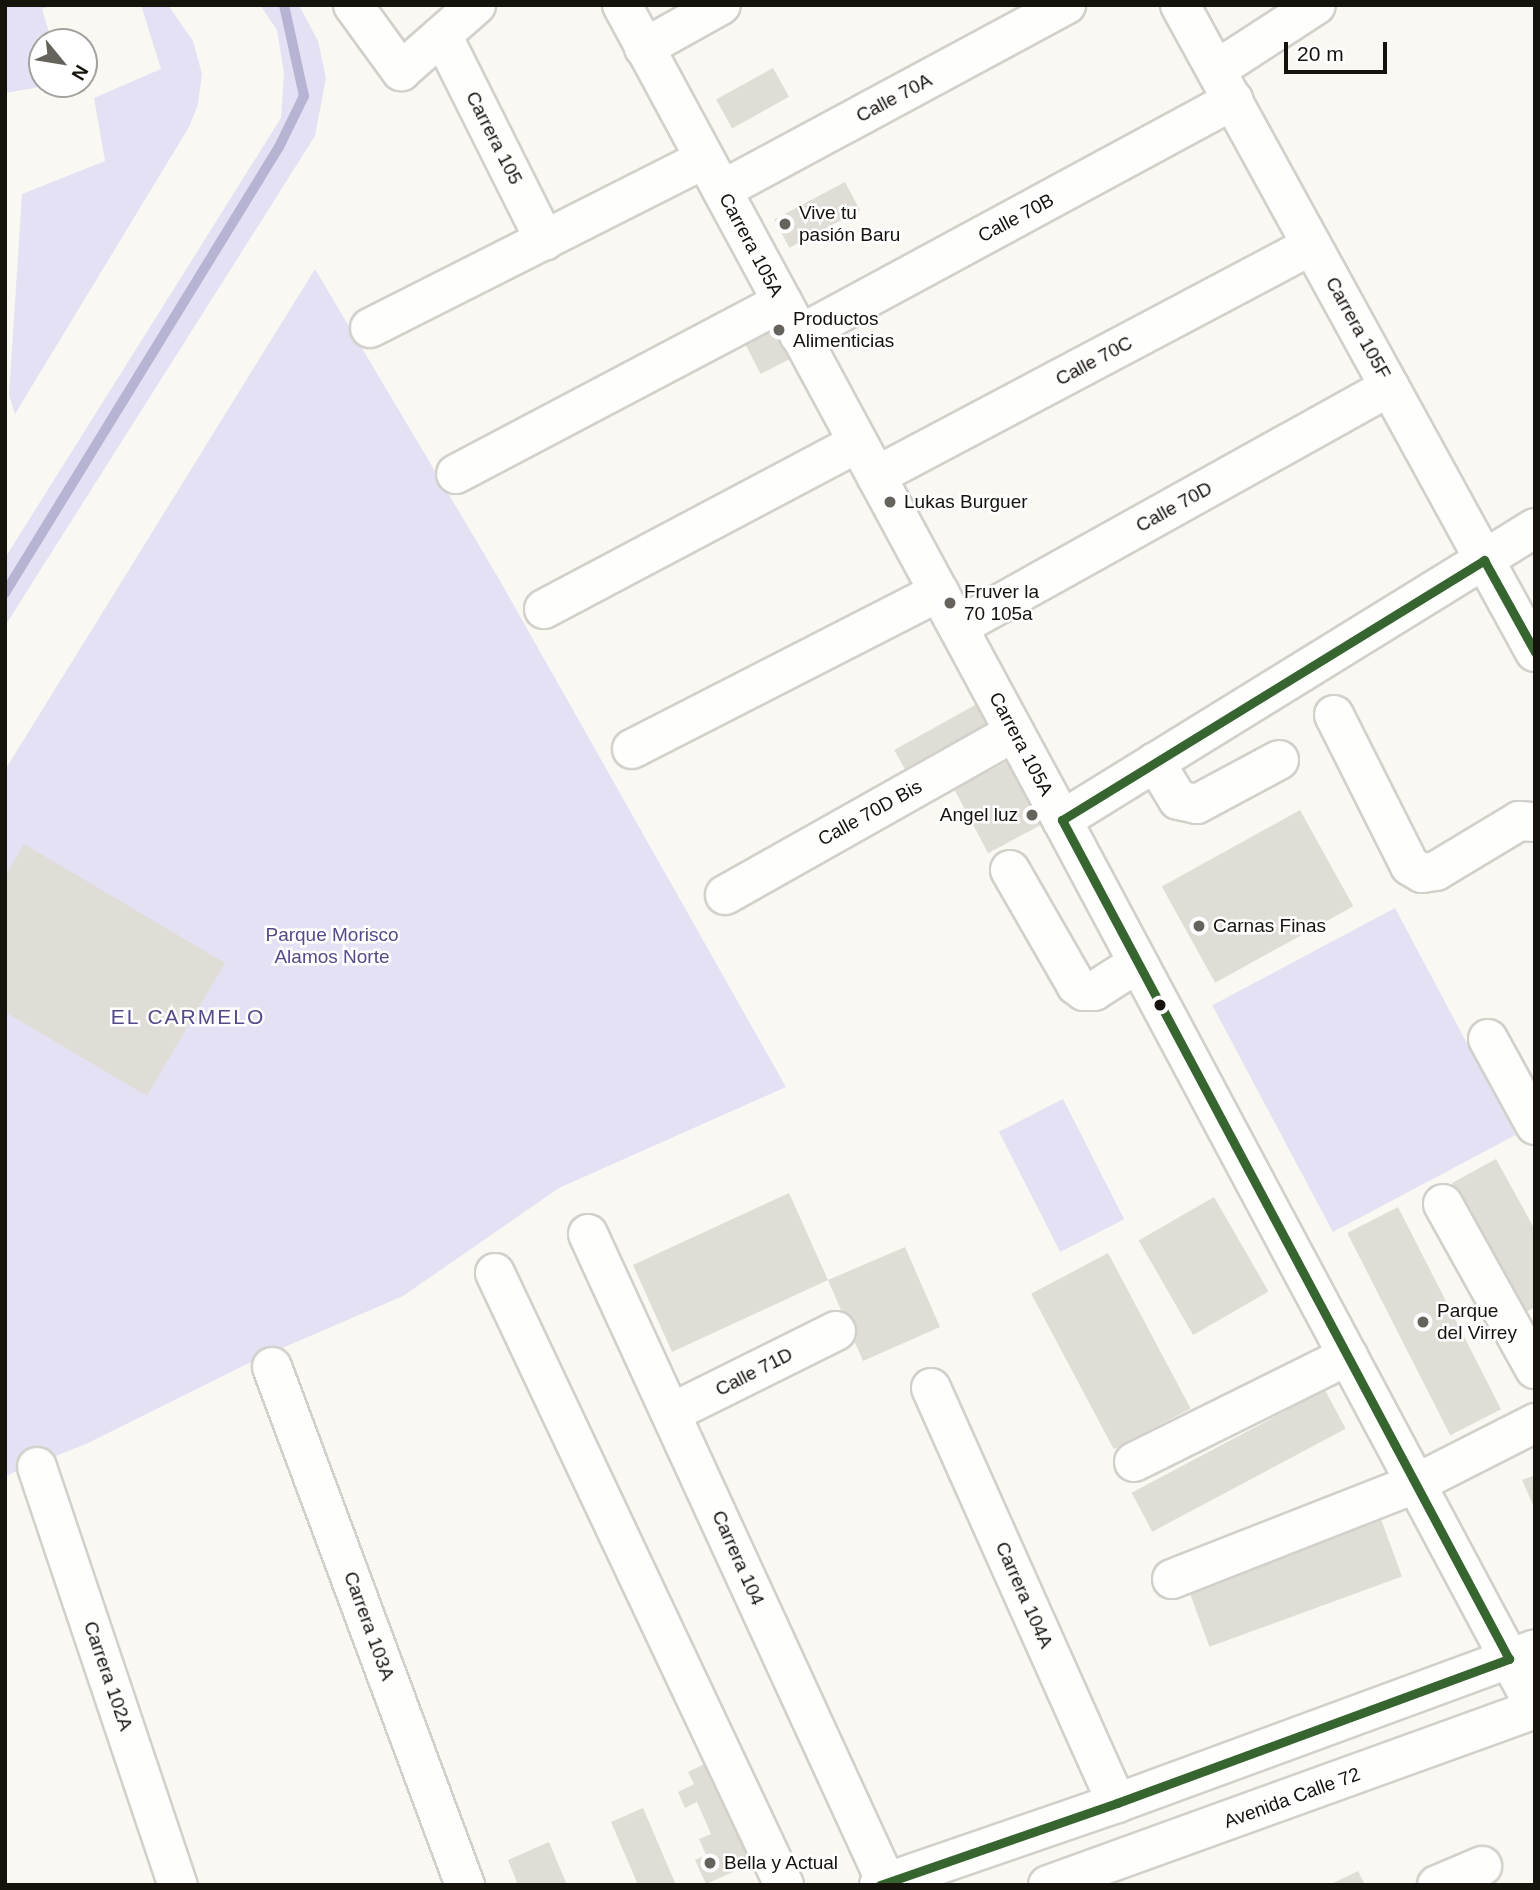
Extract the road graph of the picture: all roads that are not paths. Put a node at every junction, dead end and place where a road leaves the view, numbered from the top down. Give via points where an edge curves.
1 (353, 5) edge
2 (476, 5) edge
3 (622, 5) edge
4 (721, 5) edge
5 (1066, 5) edge
6 (1180, 5) edge
7 (1316, 5) edge
8 (442, 35) junction
9 (644, 48) junction
10 (1224, 85) junction
11 (713, 174) junction
12 (545, 241) junction
13 (1312, 245) junction
14 (782, 302) junction
15 (370, 328) dead end
16 (800, 335) junction
17 (1390, 387) junction
18 (858, 443) junction
19 (456, 474) dead end
20 (876, 476) junction
21 (1535, 528) edge
22 (1484, 560) junction
23 (939, 592) junction
24 (544, 609) dead end
25 (958, 627) junction
26 (1535, 652) edge
27 (1334, 715) dead end
28 (1014, 732) junction
29 (632, 749) dead end
30 (1279, 760) dead end
31 (1155, 762) junction
32 (1062, 820) junction
33 (1535, 822) edge
34 (1010, 870) dead end
35 (725, 895) dead end
36 (1138, 963) junction
37 (1488, 1039) dead end
38 (1535, 1125) edge
39 (1443, 1204) dead end
40 (588, 1234) dead end
41 (495, 1273) dead end
42 (836, 1331) dead end
43 (1348, 1356) junction
44 (272, 1367) dead end
45 (1535, 1369) edge
46 (931, 1388) dead end
47 (673, 1412) junction
48 (1535, 1423) edge
49 (1134, 1462) dead end
50 (37, 1467) dead end
51 (1415, 1484) junction
52 (1172, 1579) dead end
53 (1522, 1654) edge
54 (1535, 1708) edge
55 (1117, 1803) junction
56 (1482, 1866) dead end
57 (1058, 1883) edge
58 (883, 1884) edge
59 (178, 1885) edge
60 (466, 1885) edge
61 (784, 1885) edge
62 (1437, 1885) edge

1 - 8 street via 401,71
2 - 8 street
3 - 9 street, Carrera 105A
4 - 9 street
5 - 11 street, Calle 70A
6 - 10 street, Carrera 105F
7 - 10 street, Calle 70B
8 - 12 street, Carrera 105
9 - 11 street, Carrera 105A
10 - 13 street, Carrera 105F
10 - 16 street, Calle 70B
11 - 12 street, Calle 70A
11 - 14 street, Carrera 105A
12 - 15 street, Calle 70A
13 - 17 street, Carrera 105F
13 - 20 street, Calle 70C
14 - 16 street, Carrera 105A
14 - 19 street
16 - 18 street, Carrera 105A
17 - 22 street, Carrera 105F
17 - 25 street, Calle 70D
18 - 20 street, Carrera 105A
18 - 24 street
20 - 23 street, Carrera 105A
21 - 22 street
22 - 26 street, Carrera 105F
22 - 31 street
23 - 25 street, Carrera 105A
23 - 29 street
25 - 28 street, Carrera 105A
27 - 33 street via 1410,866 1422,873 1436,871 1519,821
28 - 32 street, Carrera 105A
28 - 35 street, Calle 70D Bis
30 - 31 street via 1197,804 1178,800
31 - 32 street
32 - 36 street, Carrera 105A
34 - 36 street via 1076,985 1084,991 1094,991
36 - 43 street, Carrera 105A
37 - 38 street
39 - 45 street
40 - 47 street, Carrera 104
41 - 61 street
42 - 47 street, Calle 71D
43 - 49 street
43 - 51 street, Carrera 105A
44 - 60 street, Carrera 103A
46 - 55 street, Carrera 104A
47 - 58 street, Carrera 104
48 - 51 street
50 - 59 street, Carrera 102A
51 - 52 street
51 - 53 street, Carrera 105A
53 - 54 street, Carrera 105A
53 - 55 street
54 - 57 street, Avenida Calle 72
55 - 58 street
56 - 62 street

